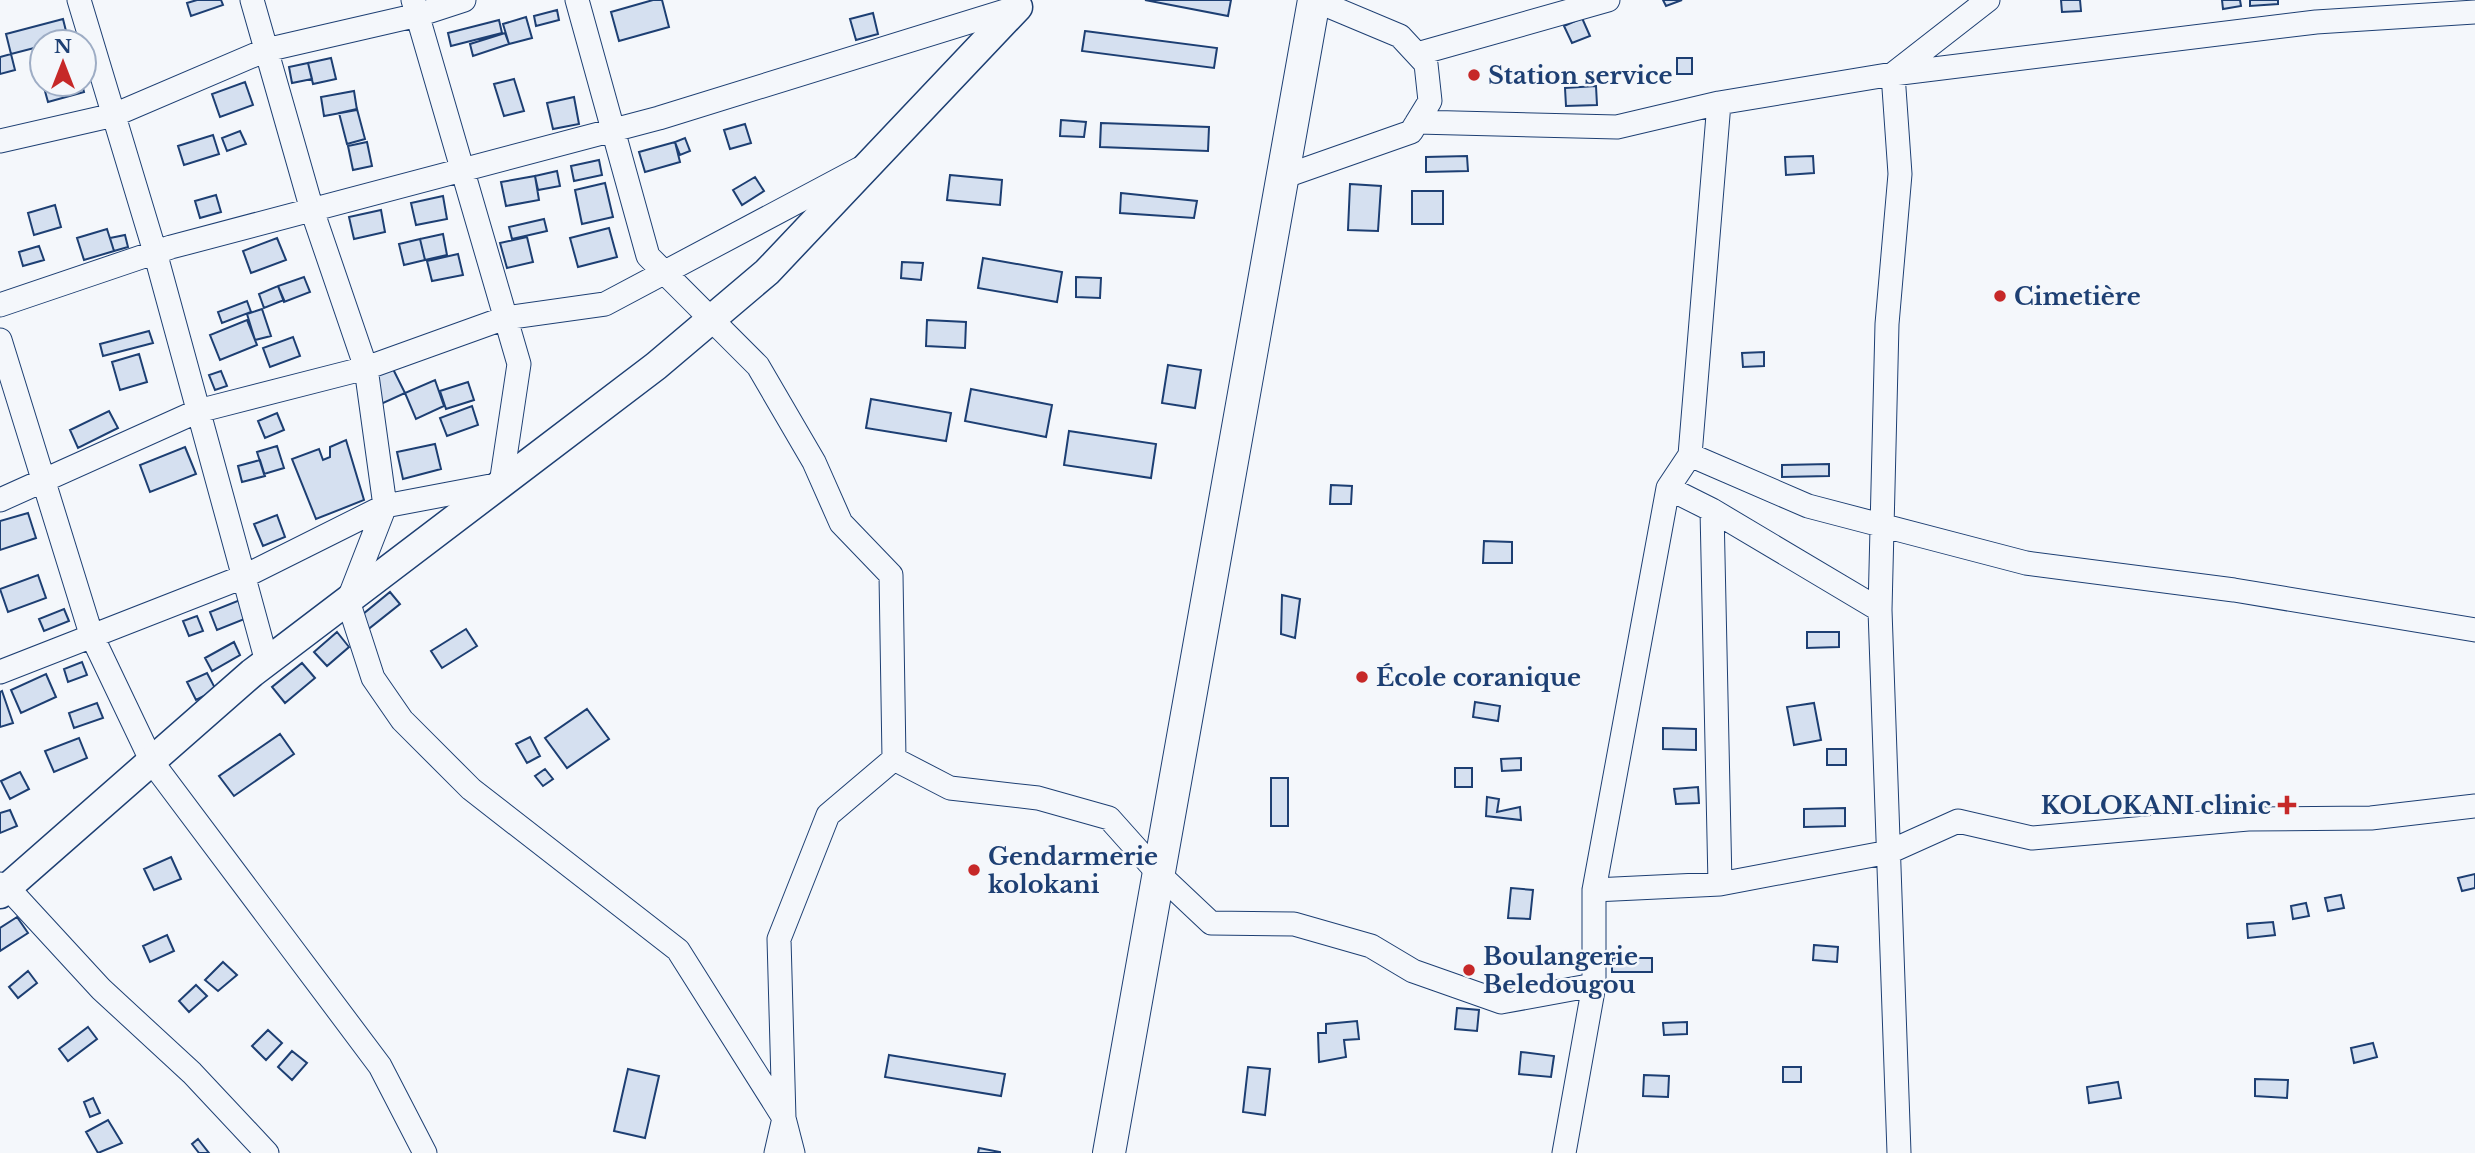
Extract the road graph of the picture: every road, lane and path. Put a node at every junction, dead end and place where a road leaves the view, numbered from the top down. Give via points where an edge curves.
1 (79, 0) edge
2 (252, 0) edge
3 (464, 0) edge
4 (577, 0) edge
5 (1314, 0) edge
6 (1988, 0) edge
7 (1019, 2) edge
8 (1596, 2) edge
9 (415, 8) edge
10 (2467, 8) edge
11 (1364, 10) edge
12 (2315, 11) edge
13 (266, 50) junction
14 (1417, 54) junction
15 (1893, 74) junction
16 (1719, 103) junction
17 (114, 115) junction
18 (1417, 122) junction
19 (616, 130) junction
20 (0, 141) edge
21 (874, 161) junction
22 (461, 170) junction
23 (1283, 177) junction
24 (312, 209) junction
25 (155, 252) junction
26 (666, 274) junction
27 (0, 305) edge
28 (505, 318) junction
29 (710, 318) junction
30 (0, 340) edge
31 (366, 368) junction
32 (198, 411) junction
33 (1690, 455) junction
34 (44, 482) junction
35 (501, 484) junction
36 (1668, 488) junction
37 (0, 500) edge
38 (385, 506) junction
39 (1712, 510) junction
40 (1880, 525) junction
41 (243, 576) junction
42 (348, 601) junction
43 (1880, 610) junction
44 (2475, 629) edge
45 (90, 634) junction
46 (267, 662) junction
47 (0, 672) edge
48 (894, 759) junction
49 (152, 762) junction
50 (2475, 806) edge
51 (1889, 852) junction
52 (1159, 874) junction
53 (1720, 884) junction
54 (2, 888) edge
55 (1594, 891) junction
56 (1594, 985) junction
57 (784, 1118) junction
58 (267, 1153) edge
59 (425, 1153) edge
60 (776, 1153) edge
61 (793, 1153) edge
62 (1109, 1153) edge
63 (1564, 1153) edge
64 (1899, 1153) edge

1 - 17 street
2 - 13 street
3 - 9 street
4 - 19 street
5 - 11 street
5 - 23 highway
6 - 15 street
7 - 19 street
7 - 21 main road
8 - 14 street
9 - 13 street
9 - 22 street
10 - 12 street
11 - 14 street
12 - 15 street
13 - 17 street
13 - 24 street
14 - 18 street via 1426,64 1430,101
15 - 16 street
15 - 40 street via 1900,174 1887,324
16 - 18 street via 1617,127
16 - 33 street
17 - 20 street
17 - 25 street
18 - 23 street via 1412,132
19 - 22 street
19 - 26 street via 648,256
21 - 26 street
21 - 29 main road via 766,272
22 - 24 street
22 - 28 street
23 - 52 highway
24 - 25 street
24 - 31 street
25 - 27 street
25 - 32 street
26 - 28 street via 606,304
26 - 29 street
28 - 31 street
28 - 35 street via 519,364
29 - 35 main road via 656,366
29 - 48 street via 758,366 814,462 841,523 891,575
30 - 34 street
31 - 32 street
31 - 38 street
32 - 34 street
32 - 41 street
33 - 36 street
33 - 40 street via 1808,506
34 - 37 street
34 - 45 street
35 - 38 street
35 - 42 main road
36 - 39 street
36 - 55 street
38 - 41 street
38 - 42 street
39 - 43 street
39 - 53 street
40 - 43 street
40 - 44 street via 2026,563 2234,590
41 - 45 street
41 - 46 street
42 - 46 main road
42 - 57 street via 373,678 402,720 471,789 678,950
43 - 51 street
45 - 47 street
45 - 49 street
46 - 49 main road
48 - 52 street via 950,788 1038,798 1109,818
48 - 57 street via 828,815 779,939
49 - 54 main road
49 - 59 street via 380,1066
50 - 51 street via 2371,818 2248,819 2032,838 1958,821
51 - 53 street
51 - 64 street
52 - 56 street via 1211,922 1294,924 1371,946 1413,971 1501,1002
52 - 62 highway
53 - 55 street
54 - 58 street via 192,1073
55 - 56 street
56 - 63 street
57 - 60 street
57 - 61 street

